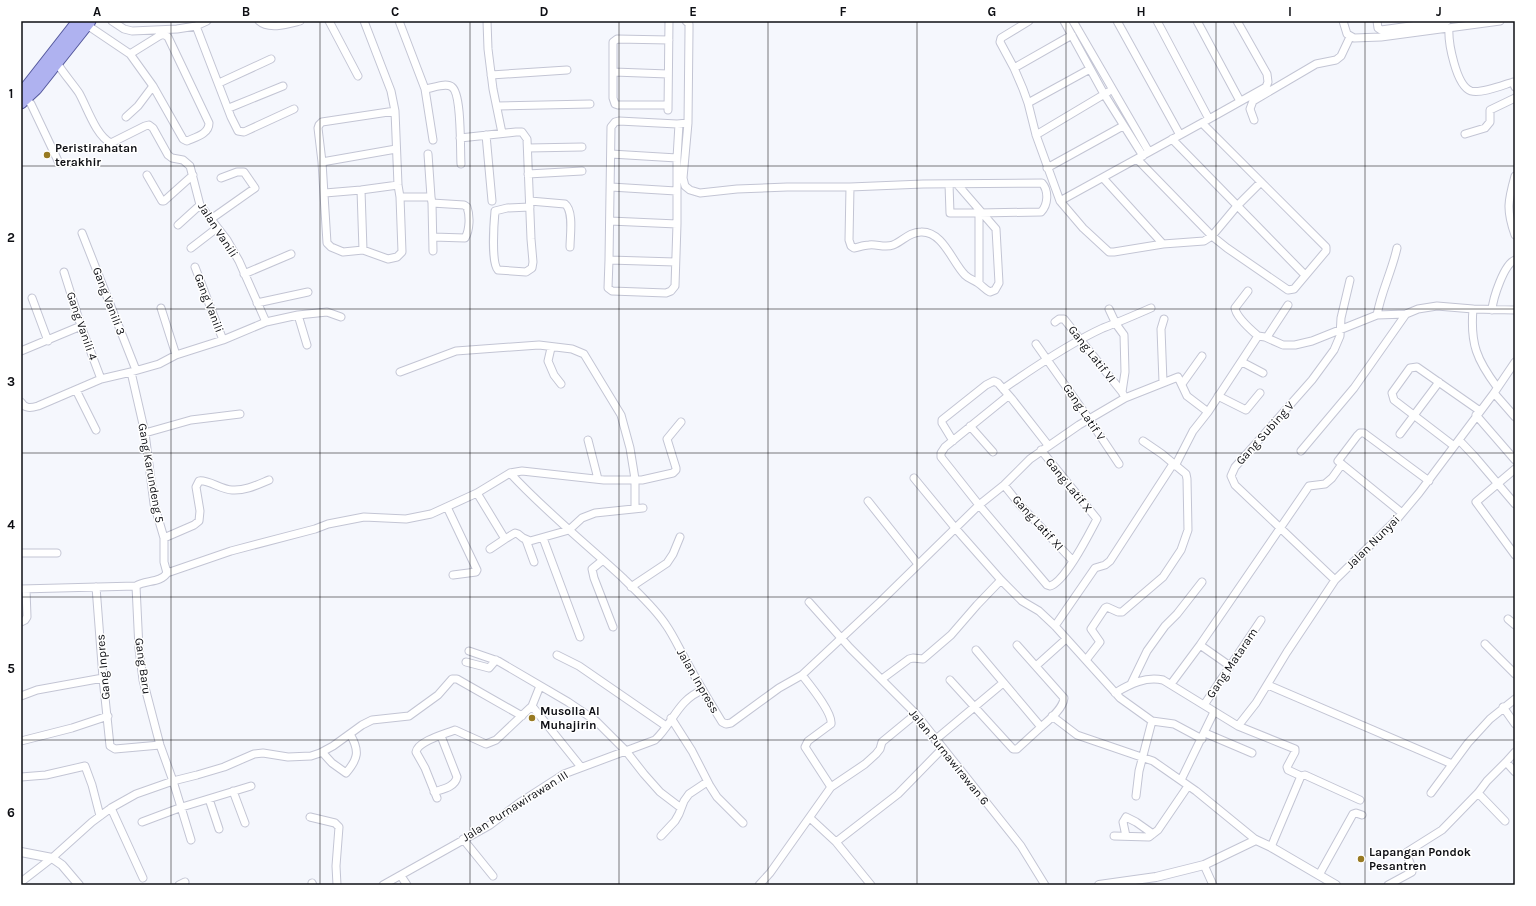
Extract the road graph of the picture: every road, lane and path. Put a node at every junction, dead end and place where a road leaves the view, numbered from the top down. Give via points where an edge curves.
1 (112, 21) edge
2 (207, 21) edge
3 (259, 21) edge
4 (300, 21) edge
5 (329, 21) edge
6 (364, 21) edge
7 (398, 21) edge
8 (487, 21) edge
9 (669, 21) edge
10 (686, 21) edge
11 (1117, 21) edge
12 (1158, 21) edge
13 (1197, 21) edge
14 (1236, 21) edge
15 (1343, 21) edge
16 (1377, 21) edge
17 (1500, 21) edge
18 (85, 22) edge
19 (1025, 22) edge
20 (1069, 22) edge
21 (1448, 25) edge
22 (196, 26) junction
23 (1072, 35) junction
24 (1350, 37) junction
25 (669, 40) junction
26 (130, 54) junction
27 (271, 60) dead end
28 (57, 63) junction
29 (1014, 68) junction
30 (1090, 69) junction
31 (567, 70) dead end
32 (614, 72) junction
33 (668, 74) junction
34 (491, 75) junction
35 (358, 76) dead end
36 (219, 83) junction
37 (153, 86) junction
38 (283, 86) dead end
39 (1515, 87) edge
40 (425, 89) junction
41 (1113, 89) junction
42 (1104, 94) junction
43 (23, 98) edge
44 (1515, 98) edge
45 (1240, 102) junction
46 (1028, 103) junction
47 (590, 104) dead end
48 (497, 106) junction
49 (229, 108) junction
50 (294, 109) dead end
51 (395, 111) junction
52 (126, 117) dead end
53 (1254, 120) dead end
54 (1206, 121) junction
55 (688, 123) junction
56 (680, 124) junction
57 (1123, 126) junction
58 (502, 133) junction
59 (1465, 134) dead end
60 (486, 135) junction
61 (1036, 135) junction
62 (1180, 135) junction
63 (460, 138) junction
64 (1172, 139) junction
65 (433, 140) dead end
66 (582, 146) dead end
67 (528, 148) junction
68 (396, 149) junction
69 (428, 154) dead end
70 (611, 154) junction
71 (1143, 155) junction
72 (677, 158) junction
73 (322, 162) junction
74 (59, 163) dead end
75 (461, 164) dead end
76 (1047, 168) junction
77 (582, 171) dead end
78 (528, 174) junction
79 (147, 175) dead end
80 (193, 175) junction
81 (1515, 176) edge
82 (221, 178) dead end
83 (1103, 178) junction
84 (1261, 182) junction
85 (949, 184) junction
86 (957, 184) junction
87 (398, 185) junction
88 (611, 187) junction
89 (850, 187) junction
90 (361, 190) junction
91 (676, 191) junction
92 (325, 193) junction
93 (400, 197) junction
94 (432, 200) junction
95 (492, 201) dead end
96 (1060, 201) junction
97 (530, 204) junction
98 (200, 205) junction
99 (1237, 206) junction
100 (981, 213) junction
101 (211, 219) junction
102 (610, 221) junction
103 (677, 224) junction
104 (178, 225) dead end
105 (217, 228) junction
106 (82, 233) dead end
107 (1515, 235) edge
108 (433, 236) junction
109 (1212, 236) junction
110 (1163, 244) junction
111 (191, 248) dead end
112 (570, 248) dead end
113 (1397, 248) dead end
114 (363, 250) junction
115 (433, 251) dead end
116 (291, 254) dead end
117 (1515, 258) edge
118 (609, 260) junction
119 (675, 262) junction
120 (195, 267) dead end
121 (64, 272) dead end
122 (244, 274) junction
123 (1305, 275) junction
124 (1350, 280) dead end
125 (979, 283) junction
126 (1248, 290) dead end
127 (308, 292) dead end
128 (32, 298) dead end
129 (257, 304) junction
130 (1288, 305) dead end
131 (161, 308) dead end
132 (1151, 308) dead end
133 (1109, 309) dead end
134 (1473, 309) junction
135 (1492, 310) junction
136 (1515, 310) edge
137 (1406, 314) junction
138 (298, 315) junction
139 (1377, 315) junction
140 (341, 317) dead end
141 (1164, 319) dead end
142 (266, 322) junction
143 (1055, 322) dead end
144 (1116, 324) junction
145 (81, 326) junction
146 (1341, 328) junction
147 (1258, 336) junction
148 (1266, 337) junction
149 (48, 340) junction
150 (223, 340) junction
151 (1081, 340) junction
152 (1036, 344) dead end
153 (307, 345) dead end
154 (551, 348) junction
155 (21, 351) edge
156 (176, 355) junction
157 (1202, 356) dead end
158 (1048, 360) junction
159 (1242, 362) junction
160 (1514, 365) edge
161 (134, 371) junction
162 (400, 372) dead end
163 (1263, 373) dead end
164 (101, 379) junction
165 (1163, 382) junction
166 (1440, 382) junction
167 (561, 384) dead end
168 (1182, 384) junction
169 (1003, 389) junction
170 (76, 390) junction
171 (1496, 390) junction
172 (1260, 393) dead end
173 (1123, 395) junction
174 (1008, 396) junction
175 (1218, 396) junction
176 (21, 402) edge
177 (1208, 412) junction
178 (1478, 413) junction
179 (240, 414) dead end
180 (1415, 415) junction
181 (1515, 417) edge
182 (1089, 419) junction
183 (681, 422) dead end
184 (970, 426) junction
185 (96, 430) dead end
186 (145, 433) junction
187 (1400, 434) dead end
188 (588, 440) dead end
189 (1459, 440) junction
190 (953, 441) junction
191 (1142, 441) dead end
192 (1048, 445) junction
193 (1454, 446) junction
194 (1041, 450) junction
195 (1301, 451) dead end
196 (993, 452) dead end
197 (1515, 460) edge
198 (1118, 464) dead end
199 (1174, 464) junction
200 (1342, 464) junction
201 (1515, 469) edge
202 (510, 473) junction
203 (914, 478) dead end
204 (598, 479) junction
205 (635, 479) junction
206 (269, 480) dead end
207 (1429, 481) junction
208 (1498, 483) junction
209 (1004, 485) junction
210 (477, 493) junction
211 (868, 501) dead end
212 (1515, 504) edge
213 (979, 505) junction
214 (447, 507) junction
215 (635, 508) junction
216 (643, 508) dead end
217 (1402, 513) junction
218 (1097, 519) joint
219 (1281, 527) junction
220 (956, 529) junction
221 (568, 530) junction
222 (680, 536) dead end
223 (164, 538) junction
224 (543, 538) junction
225 (505, 539) junction
226 (526, 540) junction
227 (490, 549) dead end
228 (21, 553) edge
229 (57, 553) dead end
230 (1515, 555) edge
231 (603, 560) junction
232 (1073, 561) junction
233 (534, 562) dead end
234 (918, 564) junction
235 (167, 573) junction
236 (453, 576) dead end
237 (1001, 580) junction
238 (1336, 580) junction
239 (1202, 582) dead end
240 (136, 586) junction
241 (96, 587) junction
242 (632, 587) junction
243 (24, 589) edge
244 (810, 602) dead end
245 (1508, 619) dead end
246 (1261, 620) dead end
247 (21, 622) edge
248 (1515, 625) edge
249 (1055, 626) junction
250 (613, 627) dead end
251 (580, 637) dead end
252 (842, 638) junction
253 (1066, 639) junction
254 (1485, 644) dead end
255 (1016, 645) dead end
256 (1200, 645) junction
257 (976, 650) dead end
258 (469, 651) dead end
259 (557, 655) dead end
260 (496, 660) junction
261 (1086, 660) junction
262 (466, 662) dead end
263 (1036, 666) junction
264 (1230, 666) junction
265 (1515, 674) edge
266 (802, 675) junction
267 (103, 678) junction
268 (882, 679) junction
269 (950, 680) dead end
270 (1003, 683) junction
271 (1130, 684) junction
272 (1171, 684) junction
273 (1268, 685) junction
274 (540, 686) junction
275 (702, 690) junction
276 (1115, 693) junction
277 (21, 696) edge
278 (1515, 699) edge
279 (1204, 705) junction
280 (532, 706) junction
281 (975, 706) junction
282 (1502, 707) junction
283 (1214, 712) junction
284 (916, 714) junction
285 (108, 716) junction
286 (522, 716) junction
287 (1052, 716) junction
288 (671, 718) junction
289 (1152, 722) junction
290 (1515, 724) edge
291 (666, 726) junction
292 (1238, 726) junction
293 (1041, 727) junction
294 (350, 734) junction
295 (441, 736) junction
296 (1203, 736) junction
297 (936, 740) junction
298 (21, 741) edge
299 (160, 745) junction
300 (942, 749) junction
301 (322, 752) junction
302 (626, 752) junction
303 (1515, 752) edge
304 (1252, 753) dead end
305 (1142, 758) junction
306 (1506, 762) junction
307 (1452, 764) junction
308 (581, 767) junction
309 (1515, 772) edge
310 (21, 776) edge
311 (1301, 776) junction
312 (173, 780) junction
313 (1181, 780) junction
314 (707, 782) junction
315 (251, 786) dead end
316 (1188, 786) junction
317 (830, 787) junction
318 (234, 791) junction
319 (1431, 793) dead end
320 (1478, 793) junction
321 (1136, 796) dead end
322 (209, 799) junction
323 (1360, 800) dead end
324 (182, 807) junction
325 (111, 808) junction
326 (681, 808) junction
327 (1362, 815) dead end
328 (100, 816) junction
329 (310, 817) dead end
330 (810, 818) junction
331 (1505, 821) dead end
332 (142, 822) dead end
333 (245, 823) dead end
334 (743, 823) dead end
335 (219, 829) dead end
336 (1153, 834) junction
337 (661, 836) dead end
338 (1114, 836) dead end
339 (1126, 836) junction
340 (463, 839) junction
341 (191, 840) dead end
342 (1256, 840) junction
343 (836, 842) junction
344 (1271, 847) junction
345 (21, 852) edge
346 (52, 858) junction
347 (1204, 865) junction
348 (1319, 875) junction
349 (401, 876) junction
350 (493, 876) dead end
351 (143, 878) dead end
352 (21, 882) edge
353 (79, 885) edge
354 (337, 885) edge
355 (383, 885) edge
356 (407, 885) edge
357 (759, 885) edge
358 (871, 885) edge
359 (1045, 885) edge
360 (1099, 885) edge
361 (1213, 885) edge
362 (1336, 885) edge
363 (1388, 885) edge

1 - 22 street via 132,31
2 - 22 street
3 - 4 street via 267,26
5 - 35 street
6 - 51 street
7 - 40 street
8 - 34 street
9 - 25 street
10 - 55 street via 689,24
11 - 62 street
12 - 54 street
13 - 45 street
14 - 45 street via 1267,74 1268,82 1266,87
15 - 24 street
16 - 21 street via 1381,30
17 - 21 street
18 - 26 street
18 - 28 main road
18 - 43 main road via 28,85
19 - 29 street via 1001,38 1000,42
20 - 23 street
20 - 41 street
21 - 24 street via 1381,37
21 - 39 street via 1448,41 1460,80 1466,88 1478,92 1513,82
22 - 36 street
23 - 29 street
23 - 30 street
24 - 53 street via 1341,56 1336,60 1316,64 1253,101 1250,109
25 - 32 street via 615,39
25 - 33 street
26 - 37 street
26 - 37 street via 159,36 168,37 209,123 206,131 187,141 183,139
27 - 36 street
28 - 43 main road via 36,89
28 - 80 street, Jalan Vanili via 106,141 111,143 145,126 151,126 168,155 187,163
29 - 46 street
30 - 42 street
30 - 46 street
31 - 34 street
32 - 33 street
32 - 33 street via 615,104 668,107
34 - 48 street
36 - 49 street
37 - 52 street
38 - 49 street
40 - 63 street via 445,85 453,87 457,94
40 - 65 street
41 - 42 street
41 - 71 street
42 - 57 street
42 - 61 street
43 - 74 street via 31,104
44 - 59 street via 1490,110 1490,122 1485,128
45 - 54 street
46 - 61 street
47 - 48 street
48 - 58 street
49 - 50 street via 237,129 242,133
51 - 68 street
51 - 73 street via 320,124 318,128
54 - 62 street
54 - 84 street
55 - 56 street
55 - 89 street via 683,178 685,186 690,190 700,193 737,189
56 - 70 street via 614,122 611,127
56 - 72 street
57 - 71 street
57 - 76 street
58 - 60 street
58 - 67 street via 522,132 527,139
60 - 63 street
60 - 95 street
61 - 76 street
62 - 64 street
63 - 75 street
64 - 71 street
64 - 99 street
66 - 67 street
67 - 78 street
68 - 73 street
68 - 87 street
69 - 94 street
70 - 72 street
70 - 88 street
71 - 83 street
71 - 109 street
72 - 91 street
73 - 92 street
76 - 96 street
77 - 78 street
78 - 97 street
79 - 80 street via 164,201
80 - 98 street, Jalan Vanili
81 - 107 street via 1508,209
82 - 101 street via 244,172 255,188
83 - 96 street
83 - 110 street
84 - 99 street
84 - 123 street via 1326,247 1326,251
85 - 86 street
85 - 89 street
85 - 100 street via 950,213
86 - 100 street
86 - 100 street via 1042,183 1044,186 1046,201 1041,212
87 - 90 street
87 - 93 street
88 - 91 street
88 - 102 street
89 - 125 street via 850,246 854,248 893,245 908,235 930,233 946,248 964,274
90 - 92 street
90 - 114 street
91 - 103 street
92 - 114 street via 328,242 331,247 343,252
93 - 94 street
93 - 114 street via 400,255 388,259
94 - 108 street
94 - 108 street via 464,205 468,212 468,231 465,238
96 - 110 street via 1083,228 1110,252
97 - 97 street via 532,268 526,272 498,270 495,266 495,211
97 - 112 street via 565,204 569,207
98 - 101 street, Jalan Vanili
98 - 104 street
99 - 109 street
99 - 123 street
100 - 125 street
100 - 125 street via 996,230 999,283 995,290 990,292 983,289
101 - 105 street, Jalan Vanili
102 - 103 street
102 - 118 street
103 - 119 street
105 - 111 street
105 - 122 street, Jalan Vanili via 227,240
106 - 161 street, Gang Vanili 3
108 - 115 street
109 - 110 street via 1204,241
109 - 123 street via 1288,290 1296,288
113 - 139 street
116 - 122 street
117 - 135 street via 1497,288
118 - 119 street
118 - 119 street via 608,288 616,292 671,291 675,286
120 - 150 street, Gang Vanili
121 - 145 street, Gang Vanili 4
122 - 129 street, Jalan Vanili
124 - 146 street
126 - 147 street via 1235,308 1248,328
127 - 129 street
128 - 149 street
129 - 142 street, Jalan Vanili
130 - 148 street
131 - 156 street
132 - 144 street
133 - 144 street
134 - 135 street
134 - 137 street via 1436,306
134 - 171 street via 1475,349
135 - 136 street
137 - 139 street
137 - 195 street via 1354,388
138 - 140 street via 327,312
138 - 142 street
138 - 153 street
139 - 146 street
141 - 165 street via 1161,329
142 - 150 street
143 - 151 street, Gang Latif VI via 1064,319
144 - 151 street
144 - 173 street via 1124,335
145 - 149 street
145 - 164 street, Gang Vanili 4
146 - 148 street via 1304,344 1283,345
146 - 219 street, Gang Subing V via 1334,350 1312,380 1235,467 1231,476 1235,484
147 - 148 street
147 - 159 street
149 - 155 street
150 - 156 street
151 - 158 street
151 - 173 street, Gang Latif VI
152 - 158 street, Gang Latif V
154 - 162 street via 539,346 456,351
154 - 167 street via 548,361
154 - 205 street via 572,349 584,354 621,415
156 - 161 street via 159,364
157 - 168 street
158 - 169 street
158 - 182 street, Gang Latif V
159 - 163 street
159 - 175 street
160 - 171 street, Jalan Nunyai
161 - 164 street
161 - 186 street, Gang Karundeng 5
164 - 170 street
165 - 168 street, Jalan Inpress via 1178,377
165 - 173 street, Jalan Inpress
166 - 178 street
166 - 180 street
166 - 180 street via 1417,366 1410,368 1392,396
168 - 177 street via 1189,398
169 - 174 street
169 - 190 street via 994,381 990,382 944,418 942,422
170 - 176 street via 30,408
170 - 185 street
171 - 178 street, Jalan Nunyai
171 - 181 street
172 - 175 street via 1246,410
173 - 182 street, Jalan Inpress
174 - 184 street
174 - 192 street
175 - 177 street
177 - 199 street via 1193,431
178 - 189 street, Jalan Nunyai
178 - 197 street
179 - 186 street via 191,420
180 - 187 street
180 - 193 street
182 - 192 street, Jalan Inpress
182 - 198 street, Gang Latif V
183 - 205 street via 667,439 675,471 642,480
184 - 190 street
184 - 196 street
186 - 223 street, Gang Karundeng 5 via 154,504
188 - 204 street
189 - 193 street, Jalan Nunyai
189 - 208 street
190 - 213 street via 942,451 941,457
191 - 199 street
192 - 194 street, Jalan Inpress
193 - 207 street, Jalan Nunyai
194 - 209 street, Jalan Inpress
194 - 218 street, Gang Latif X
199 - 249 street via 1110,561 1094,569
199 - 261 street via 1185,473 1187,479 1188,530 1181,550 1163,577 1127,610 1118,612 1106,607 1091,629 1100,642
200 - 207 street via 1338,461 1357,436 1364,433
200 - 217 street
200 - 219 street via 1325,484 1310,486
201 - 208 street
202 - 204 street via 545,473
202 - 210 street
202 - 221 street, Jalan Inpress
203 - 220 street
204 - 205 street
205 - 215 street
206 - 223 street via 241,490 218,488 203,480 199,481 196,487 199,520 194,525
207 - 217 street, Jalan Nunyai
208 - 212 street
208 - 230 street via 1476,502
209 - 213 street, Jalan Inpress
209 - 232 street, Gang Latif XI
210 - 214 street
210 - 225 street
211 - 234 street
213 - 220 street, Jalan Inpress
213 - 232 street, Gang Latif XI via 1048,585 1056,584
214 - 235 street via 431,514 406,519 364,517 328,524 231,551
214 - 236 street via 477,570
215 - 216 street
215 - 221 street via 595,513 582,518
217 - 238 street, Jalan Nunyai
218 - 232 street, Gang Latif XI
219 - 238 street, Gang Subing V
219 - 256 street
220 - 234 street, Jalan Inpress
220 - 237 street
221 - 224 street
221 - 231 street, Jalan Inpress
222 - 242 street via 667,563
223 - 235 street, Gang Karundeng 5 via 164,562
224 - 226 street
224 - 251 street
225 - 226 street via 516,533
225 - 227 street
226 - 233 street
228 - 229 street
231 - 242 street, Jalan Inpress
231 - 250 street via 592,569
234 - 252 street, Jalan Inpress
235 - 240 street via 162,578
237 - 249 street
237 - 268 street via 951,635 922,660 909,659
238 - 273 street, Jalan Nunyai
239 - 271 street via 1147,651
240 - 241 street
240 - 299 street, Gang Baru via 143,680
241 - 243 street
241 - 267 street, Gang Inpres
242 - 275 street, Jalan Inpress via 666,625
243 - 247 street via 27,617
244 - 252 street, Jalan Purnawirawan 6
245 - 248 street
246 - 264 street, Gang Mataram
249 - 253 street
252 - 266 street, Jalan Inpress
252 - 268 street, Jalan Purnawirawan 6
253 - 261 street
253 - 263 street
254 - 265 street
255 - 263 street
256 - 264 street
256 - 272 street
257 - 270 street
258 - 260 street
259 - 291 street via 579,666
260 - 262 street via 489,668
260 - 274 street
261 - 276 street
263 - 287 street via 1064,698
264 - 279 street, Gang Mataram
266 - 275 street, Jalan Inpress via 778,688 731,723 726,724 722,722
266 - 317 street via 825,707 831,721 831,724 808,741 805,747
267 - 277 street via 36,690
267 - 285 street, Gang Inpres
268 - 284 street, Jalan Purnawirawan 6
269 - 281 street
270 - 281 street
270 - 293 street
271 - 272 street via 1155,679
271 - 276 street
272 - 279 street
273 - 292 street, Jalan Nunyai
273 - 307 street
274 - 280 street
274 - 302 street via 596,721
275 - 288 street, Jalan Purnawirawan III via 681,704
276 - 289 street
278 - 282 street
279 - 283 street
280 - 286 street
280 - 308 street
281 - 293 street via 1013,749 1017,749
281 - 297 street
282 - 290 street
282 - 307 street
283 - 292 street
283 - 296 street
284 - 297 street, Jalan Purnawirawan 6
284 - 317 street via 882,742 880,750 865,764
285 - 298 street
285 - 299 street, Gang Inpres via 110,746 115,749
286 - 294 street via 455,679 410,716 372,720
286 - 295 street via 496,740 486,744 455,730
287 - 293 street
287 - 305 street via 1077,735
288 - 291 street, Jalan Purnawirawan III
288 - 314 street via 692,751
289 - 296 street via 1174,724
289 - 305 street
291 - 302 street, Jalan Purnawirawan III via 654,740
292 - 311 street via 1294,749 1287,769
294 - 301 street
294 - 301 street via 356,744 356,760 346,773
295 - 295 street via 424,742 416,750 436,795 457,779
296 - 304 street
296 - 313 street
297 - 300 street, Jalan Purnawirawan 6
299 - 312 street, Gang Baru
300 - 343 street via 898,794
300 - 359 street, Jalan Purnawirawan 6 via 1021,846
301 - 312 street via 311,756 288,757 254,754 197,776
302 - 308 street, Jalan Purnawirawan III
302 - 326 street via 660,792
303 - 306 street
305 - 313 street via 1153,761
305 - 321 street
306 - 309 street
306 - 320 street
307 - 319 street
308 - 340 street, Jalan Purnawirawan III via 564,774 490,825
310 - 328 street via 46,775 85,766
311 - 323 street via 1305,775
311 - 344 street
312 - 324 street, Gang Baru
312 - 325 street via 136,794
313 - 316 street
314 - 326 street via 689,794
314 - 334 street via 717,797
315 - 318 street
316 - 336 street
316 - 342 street
317 - 330 street
318 - 322 street
318 - 333 street
320 - 331 street
320 - 363 street via 1442,830 1407,852 1412,872
322 - 324 street
322 - 335 street
324 - 332 street
324 - 341 street, Gang Baru
325 - 328 street
325 - 351 street
326 - 337 street via 675,821
327 - 348 street via 1353,814
328 - 346 street
329 - 354 street via 335,823 339,827
330 - 343 street
330 - 357 street
336 - 339 street via 1148,837
336 - 339 street via 1126,817 1123,822
338 - 339 street
340 - 349 street, Jalan Purnawirawan III
340 - 350 street
342 - 344 street
342 - 347 street
343 - 358 street
344 - 348 street
345 - 346 street
346 - 352 street
346 - 353 street via 62,865
347 - 360 street via 1156,877
347 - 361 street
348 - 362 street
349 - 355 street, Jalan Purnawirawan III
349 - 356 street

